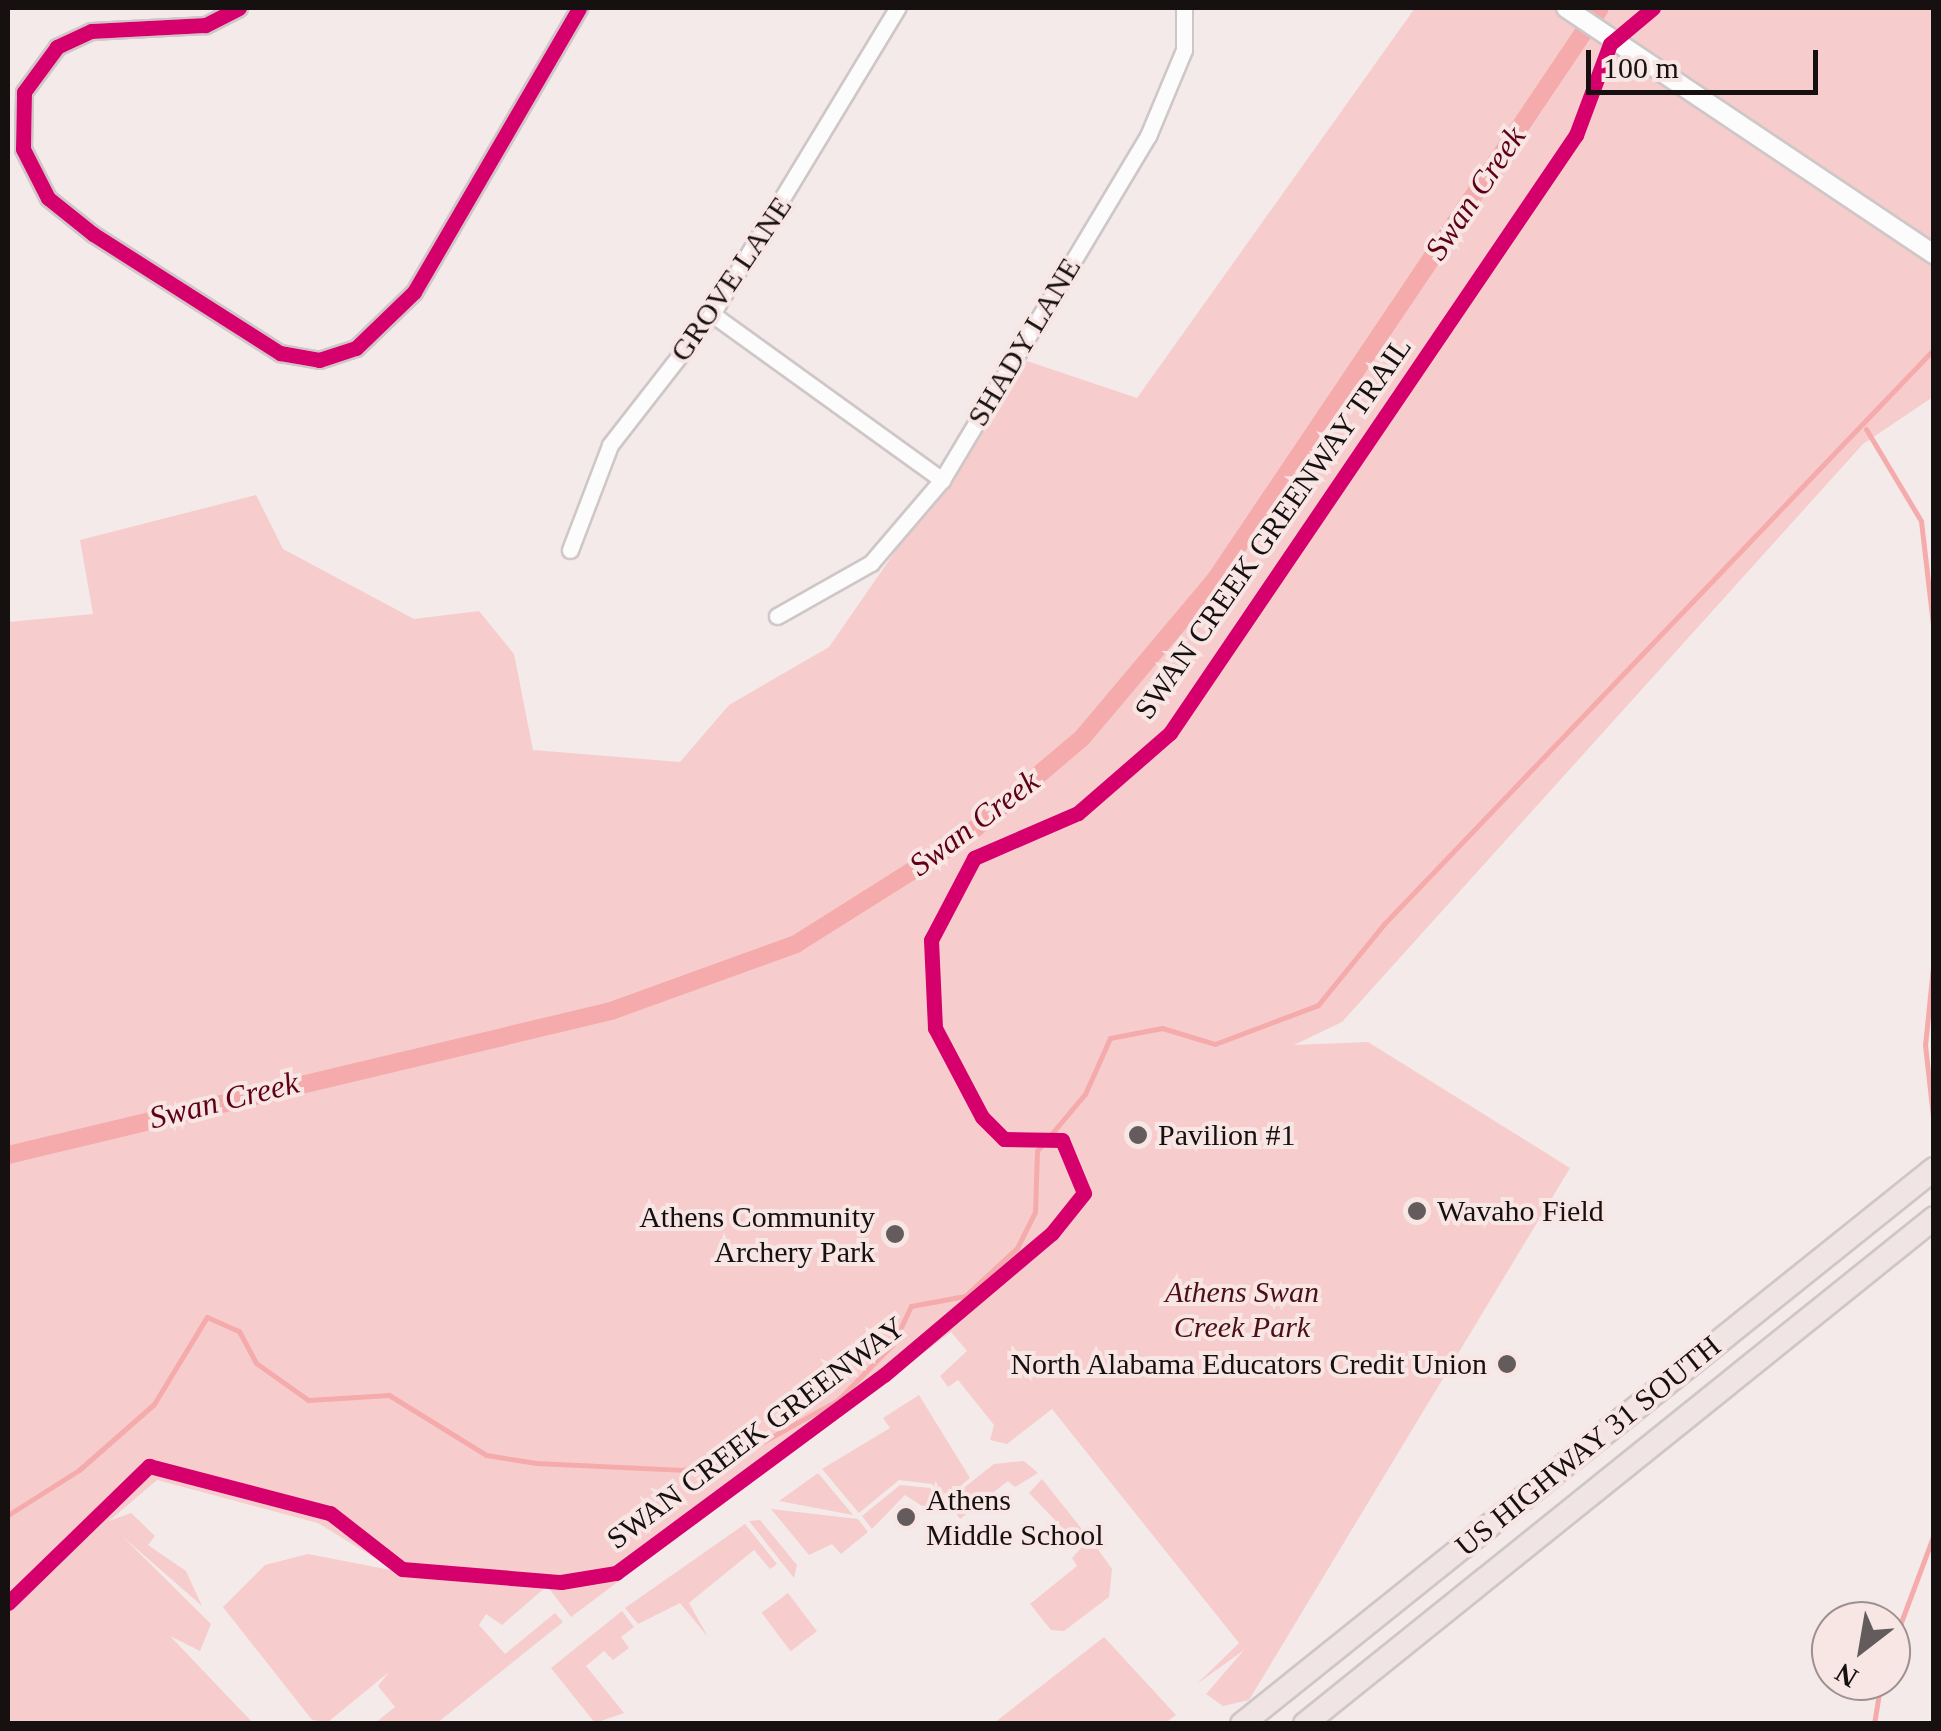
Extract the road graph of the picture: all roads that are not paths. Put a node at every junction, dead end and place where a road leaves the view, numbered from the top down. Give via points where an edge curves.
1 (239, 8) edge
2 (579, 8) edge
3 (897, 8) edge
4 (1184, 8) edge
5 (1566, 8) edge
6 (1932, 253) edge
7 (712, 314) junction
8 (942, 480) junction
9 (570, 550) dead end
10 (778, 616) dead end
11 (1934, 1169) edge
12 (1934, 1218) edge
13 (1358, 1680) junction
14 (1242, 1724) edge
15 (1305, 1724) edge
16 (1331, 1724) edge

1 - 2 street via 205,25 92,31 57,46 24,92 23,149 48,198 94,234 280,354 318,360 356,348 414,292
3 - 7 street, GROVE LANE
4 - 8 street, SHADY LANE via 1184,50 1148,136
5 - 6 street
7 - 8 street
7 - 9 street, GROVE LANE via 610,445
8 - 10 street, SHADY LANE via 871,564
11 - 14 main road, US HIGHWAY 31 SOUTH
12 - 13 main road, US HIGHWAY 31 SOUTH
13 - 15 main road, US HIGHWAY 31 SOUTH
13 - 16 main road

